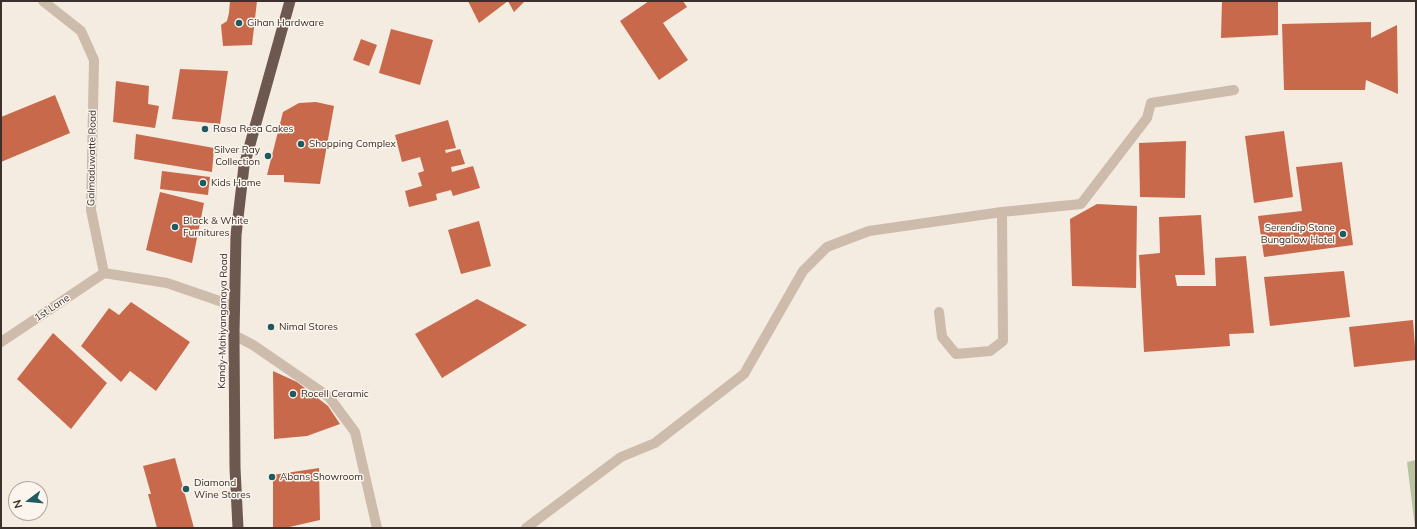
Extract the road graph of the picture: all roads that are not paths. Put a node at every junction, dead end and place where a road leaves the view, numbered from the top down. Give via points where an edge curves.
1 (43, 1) edge
2 (290, 1) edge
3 (1234, 90) dead end
4 (1002, 212) junction
5 (104, 273) junction
6 (234, 306) junction
7 (939, 312) dead end
8 (234, 335) junction
9 (1, 342) edge
10 (238, 528) edge
11 (378, 528) edge
12 (526, 528) edge

1 - 5 street, Galmaduwatte Road via 81,31 94,60 91,210
2 - 6 highway, Kandy-Mahiyanganaya Road via 244,166 236,235
3 - 4 street via 1151,103 1147,118 1081,204
4 - 7 street via 1003,341 990,351 956,354 942,337
4 - 12 street via 869,231 827,247 803,271 744,374 655,443 622,457
5 - 6 street via 167,282
5 - 9 street, 1st Lane
6 - 8 highway, Kandy-Mahiyanganaya Road
8 - 10 highway, Kandy-Mahiyanganaya Road
8 - 11 street via 253,345 329,397 355,432

